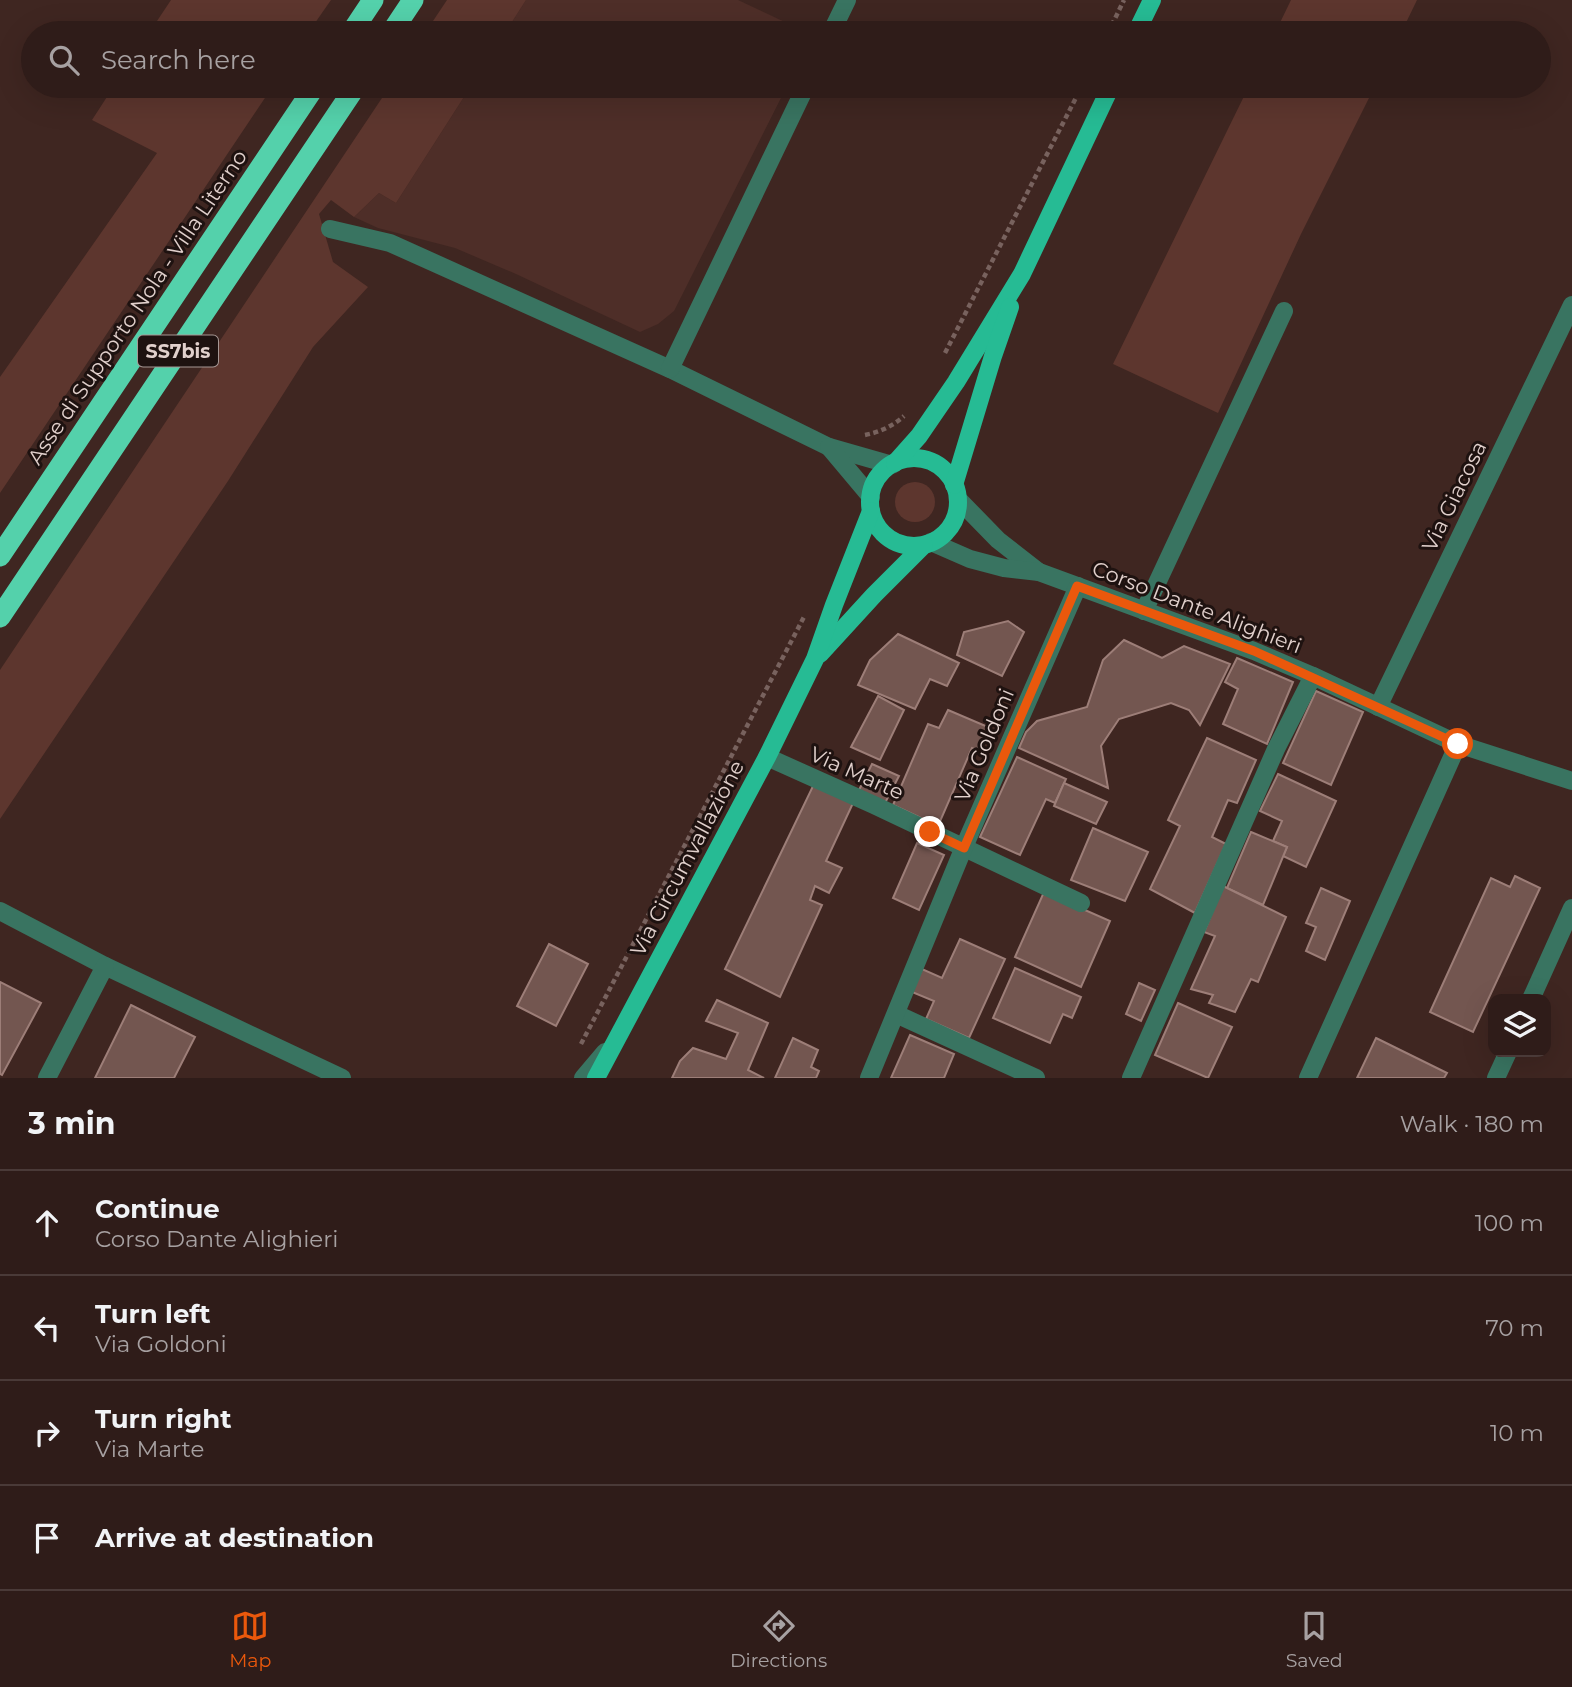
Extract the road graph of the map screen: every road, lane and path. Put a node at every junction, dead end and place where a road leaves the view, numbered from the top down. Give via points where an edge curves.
1 (373, 0) edge
2 (413, 0) edge
3 (847, 0) edge
4 (1124, 0) edge
5 (1152, 0) edge
6 (359, 21) edge
7 (399, 21) edge
8 (837, 21) edge
9 (1114, 21) edge
10 (1142, 21) edge
11 (308, 98) edge
12 (348, 98) edge
13 (800, 98) edge
14 (1076, 98) edge
15 (1105, 98) edge
16 (330, 229) dead end
17 (1022, 274) junction
18 (1572, 305) edge
19 (1284, 311) dead end
20 (941, 361) dead end
21 (670, 369) junction
22 (909, 411) dead end
23 (859, 436) dead end
24 (829, 446) junction
25 (893, 464) junction
26 (956, 492) junction
27 (871, 504) junction
28 (928, 543) junction
29 (0, 556) edge
30 (1039, 572) junction
31 (1077, 586) junction
32 (1144, 611) junction
33 (806, 613) dead end
34 (0, 617) edge
35 (815, 659) junction
36 (1313, 677) junction
37 (1378, 707) junction
38 (1458, 744) junction
39 (767, 757) junction
40 (1572, 781) edge
41 (964, 848) junction
42 (1081, 903) dead end
43 (1572, 908) edge
44 (0, 911) edge
45 (106, 966) junction
46 (1533, 994) edge
47 (896, 1014) junction
48 (616, 1039) junction
49 (579, 1046) dead end
50 (1506, 1057) edge
51 (47, 1078) edge
52 (342, 1078) edge
53 (583, 1078) edge
54 (596, 1078) edge
55 (869, 1078) edge
56 (1036, 1078) edge
57 (1131, 1078) edge
58 (1308, 1078) edge
59 (1496, 1078) edge

1 - 6 highway
2 - 7 highway
3 - 8 street
4 - 9 path
5 - 10 main road
11 - 29 highway, Asse di Supporto Nola - Villa Literno / SS7bis
12 - 34 highway, SS7bis
13 - 21 street
14 - 20 path
15 - 17 main road
16 - 21 street via 390,243
17 - 25 main road via 934,415
17 - 26 main road via 993,356
18 - 37 street, Via Giacosa
19 - 32 street
21 - 24 street
22 - 23 path via 896,423
24 - 25 street
24 - 27 street
25 - 26 main road via 916,458 929,461 942,468
25 - 27 main road via 878,478
26 - 28 main road via 951,525
26 - 30 street via 998,540
27 - 28 main road via 880,530 891,539 910,546
27 - 35 main road, Via Circumvallazione
28 - 30 street via 1004,568
28 - 35 main road, Via Circumvallazione
30 - 31 street, Corso Dante Alighieri
31 - 32 street, Corso Dante Alighieri
31 - 41 street, Via Goldoni
32 - 36 street, Corso Dante Alighieri
33 - 49 path
35 - 39 main road, Via Circumvallazione
36 - 37 street, Corso Dante Alighieri
36 - 57 street via 1276,749
37 - 38 street, Corso Dante Alighieri
38 - 40 street, Corso Dante Alighieri
38 - 58 street
39 - 41 street, Via Marte
39 - 48 main road, Via Circumvallazione
41 - 42 street, Via Marte
41 - 47 street, Via Goldoni
43 - 46 street
44 - 45 street
45 - 51 street
45 - 52 street
47 - 55 street, Via Goldoni
47 - 56 street
48 - 53 street
48 - 54 main road, Via Circumvallazione
50 - 59 street

